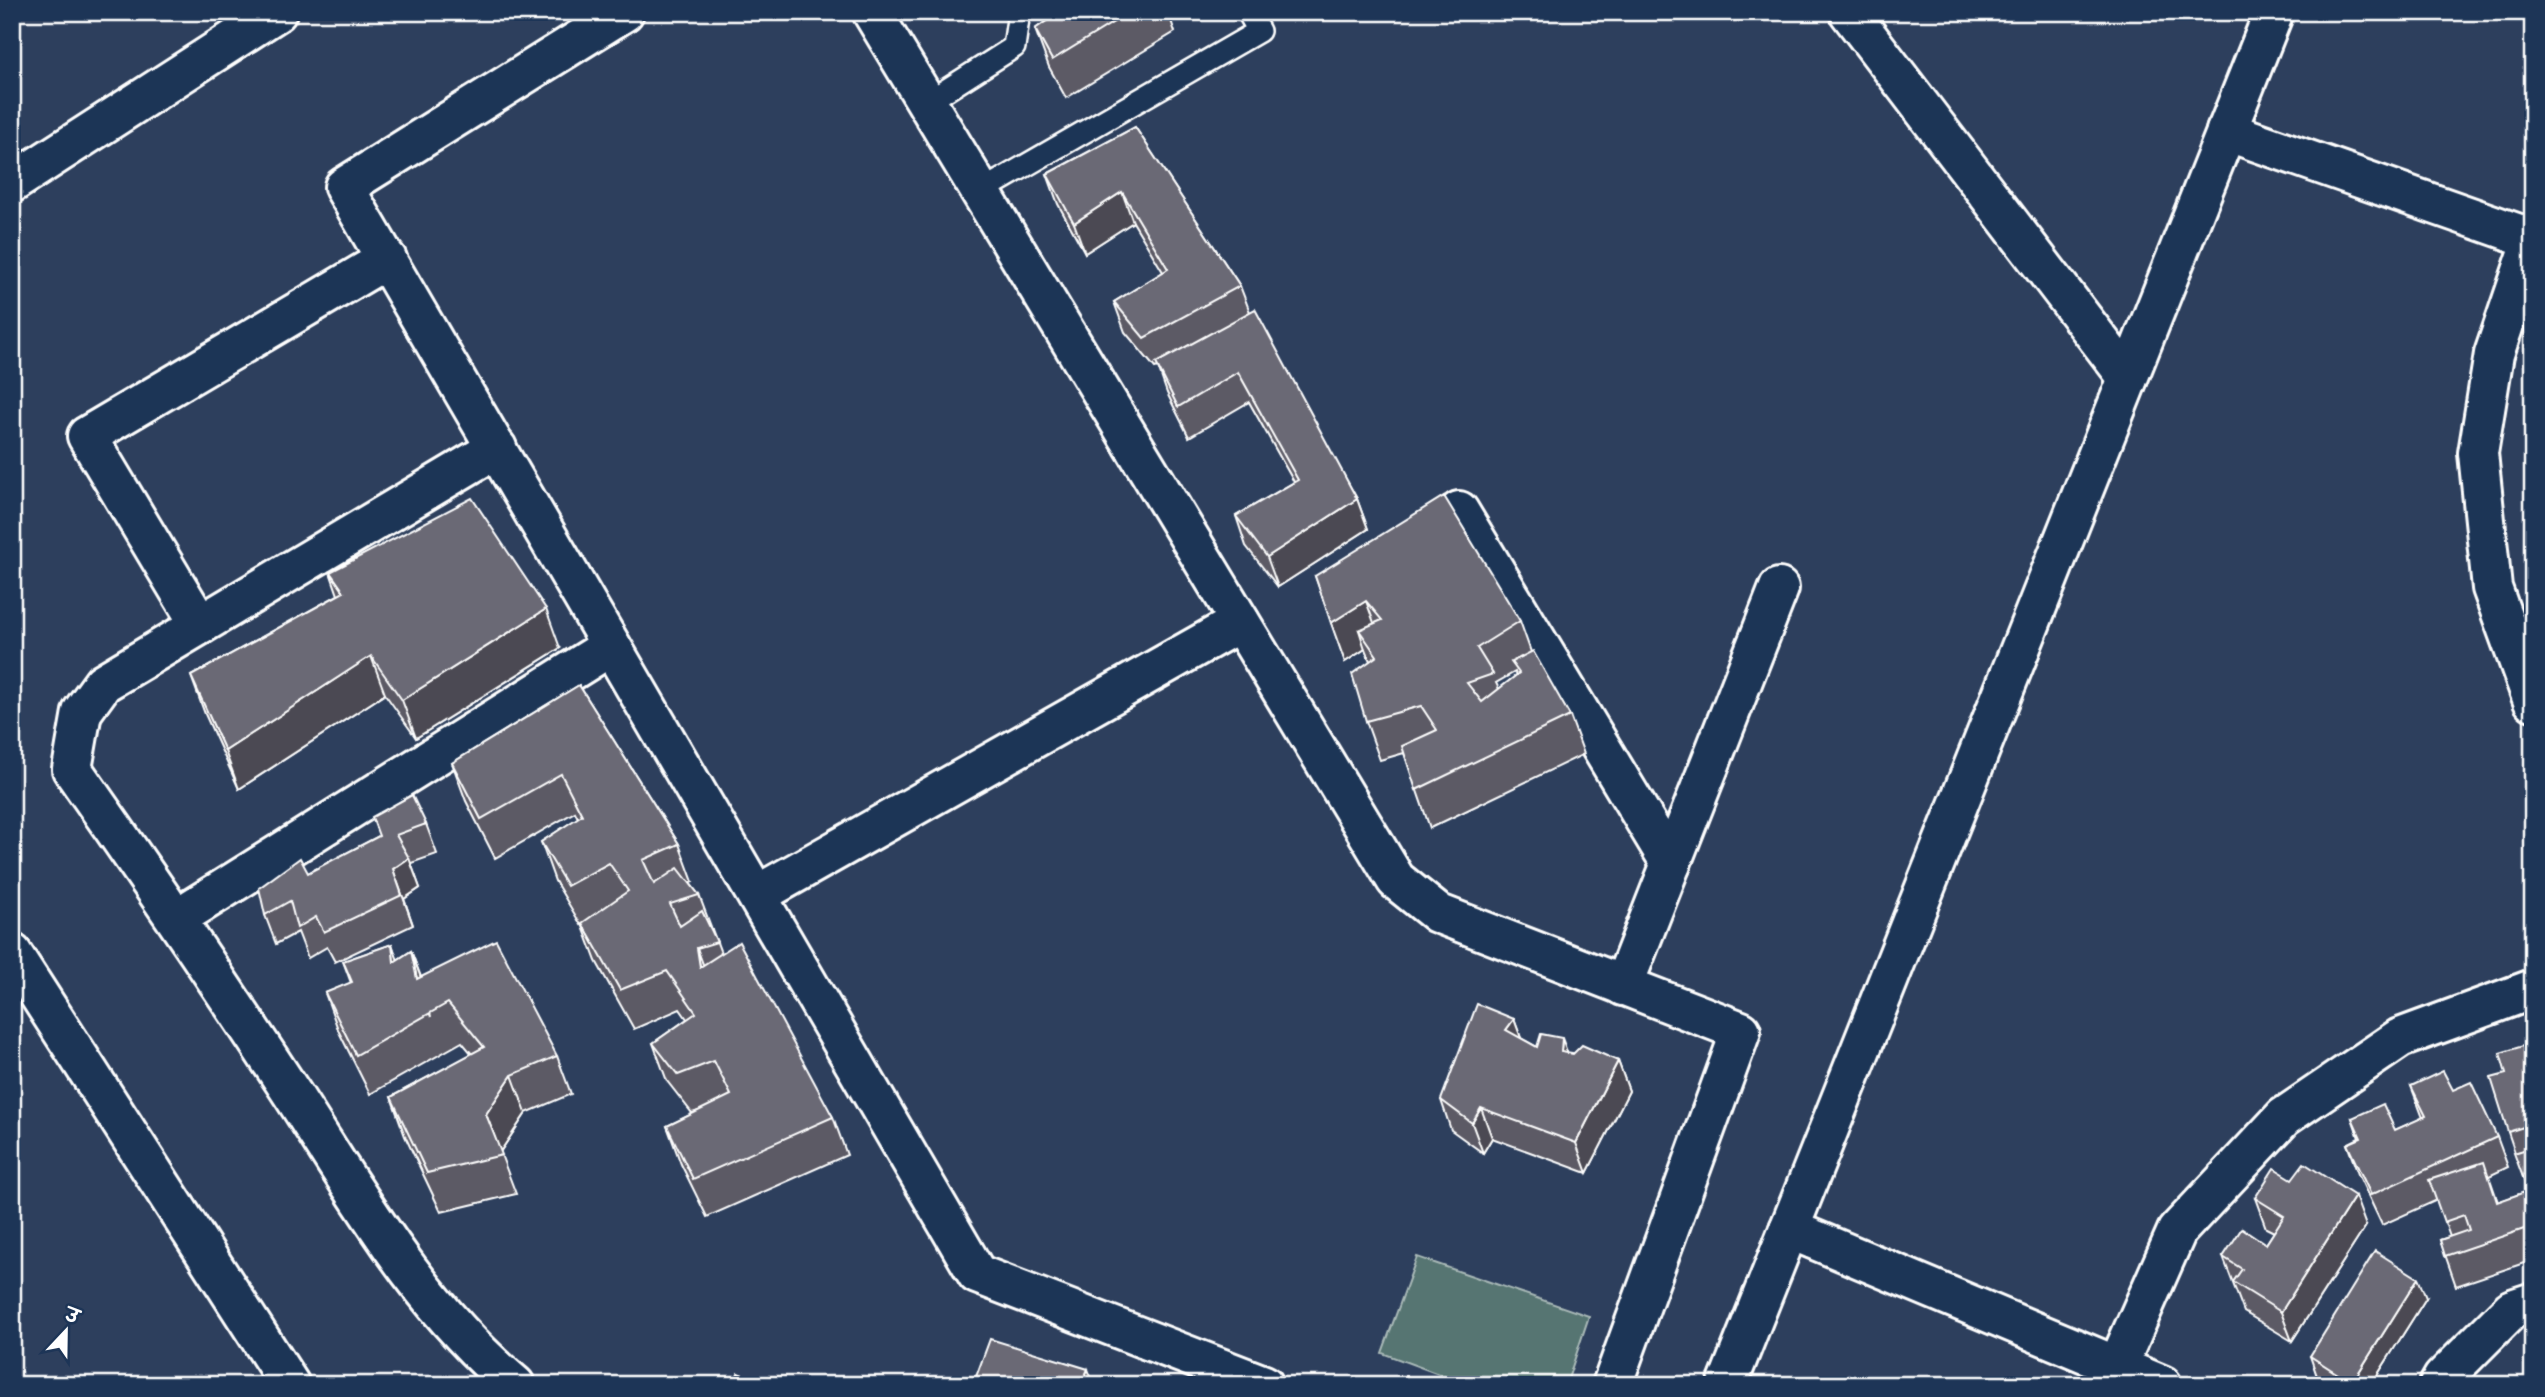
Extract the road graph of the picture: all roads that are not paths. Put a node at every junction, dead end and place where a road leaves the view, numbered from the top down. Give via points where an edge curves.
1 (276, 12) edge
2 (624, 12) edge
3 (872, 12) edge
4 (1019, 12) edge
5 (1248, 12) edge
6 (1849, 12) edge
7 (2274, 12) edge
8 (926, 103) junction
9 (2227, 131) junction
10 (12, 183) edge
11 (980, 192) junction
12 (2533, 239) edge
13 (387, 259) junction
14 (2128, 378) junction
15 (497, 448) junction
16 (1459, 511) dead end
17 (1779, 588) dead end
18 (1240, 622) junction
19 (200, 625) junction
20 (611, 646) junction
21 (2533, 701) edge
22 (1671, 864) junction
23 (757, 895) junction
24 (177, 918) junction
25 (12, 953) edge
26 (1623, 986) junction
27 (2533, 989) edge
28 (1789, 1229) junction
29 (2533, 1302) edge
30 (1192, 1372) edge
31 (2112, 1375) edge
32 (290, 1385) edge
33 (515, 1385) edge
34 (1264, 1385) edge
35 (1612, 1385) edge
36 (1727, 1385) edge
37 (2162, 1385) edge
38 (2439, 1385) edge

1 - 10 street
2 - 13 street via 344,187
3 - 8 street
4 - 8 lane via 1014,47
5 - 11 lane via 1259,30
6 - 14 street
7 - 9 street
8 - 11 street
9 - 12 street
9 - 14 street
11 - 18 street
12 - 21 street via 2494,354 2478,453 2492,587
13 - 15 street
13 - 19 street via 88,436
14 - 28 street
15 - 19 street
15 - 20 street
16 - 22 street
17 - 22 street
18 - 23 street
18 - 26 street via 1396,880 1437,913
19 - 24 street via 103,683 82,712 72,769
20 - 23 street
20 - 24 street
22 - 26 street
23 - 30 street via 977,1274
24 - 33 street via 404,1266 487,1362
25 - 32 street
26 - 35 street via 1741,1031
27 - 31 street via 2400,1038 2284,1116 2177,1231
28 - 31 street
28 - 36 street
29 - 38 street via 2512,1309
30 - 34 street
31 - 37 street

